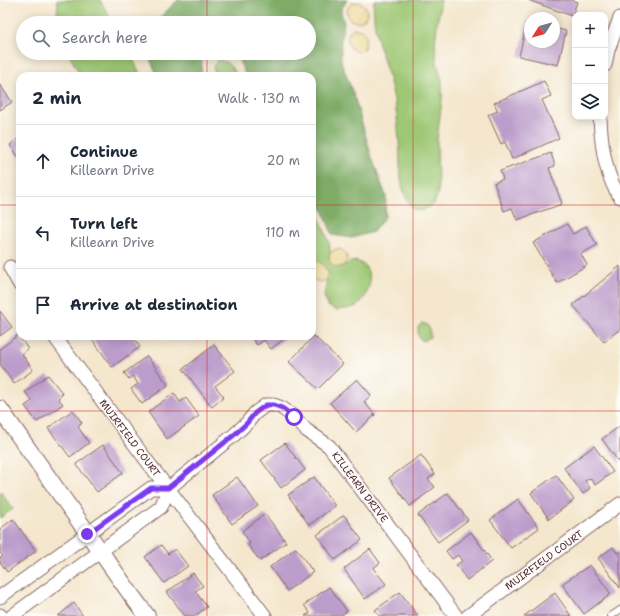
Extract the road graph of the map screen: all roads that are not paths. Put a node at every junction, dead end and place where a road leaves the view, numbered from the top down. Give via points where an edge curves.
1 (620, 18) edge
2 (608, 50) edge
3 (600, 120) edge
4 (620, 197) edge
5 (10, 267) dead end
6 (16, 278) edge
7 (57, 340) edge
8 (0, 409) edge
9 (168, 488) junction
10 (620, 504) edge
11 (87, 534) junction
12 (105, 548) junction
13 (29, 577) junction
14 (41, 594) junction
15 (0, 597) edge
16 (620, 610) edge
17 (12, 616) edge
18 (147, 616) edge
19 (265, 616) edge
20 (456, 616) edge
21 (468, 616) edge
22 (611, 616) edge

1 - 2 street
3 - 4 street via 607,167
5 - 6 street
7 - 9 street, MUIRFIELD COURT
8 - 11 street
9 - 11 street via 151,488
9 - 12 street via 161,508
9 - 19 street, MUIRFIELD COURT
9 - 20 street, KILLEARN DRIVE via 234,435 266,405 282,408 306,430 329,446
10 - 21 street, MUIRFIELD COURT
11 - 12 street
11 - 13 street
12 - 14 street
12 - 18 street
13 - 14 street
13 - 15 street
14 - 17 street
16 - 22 lane

